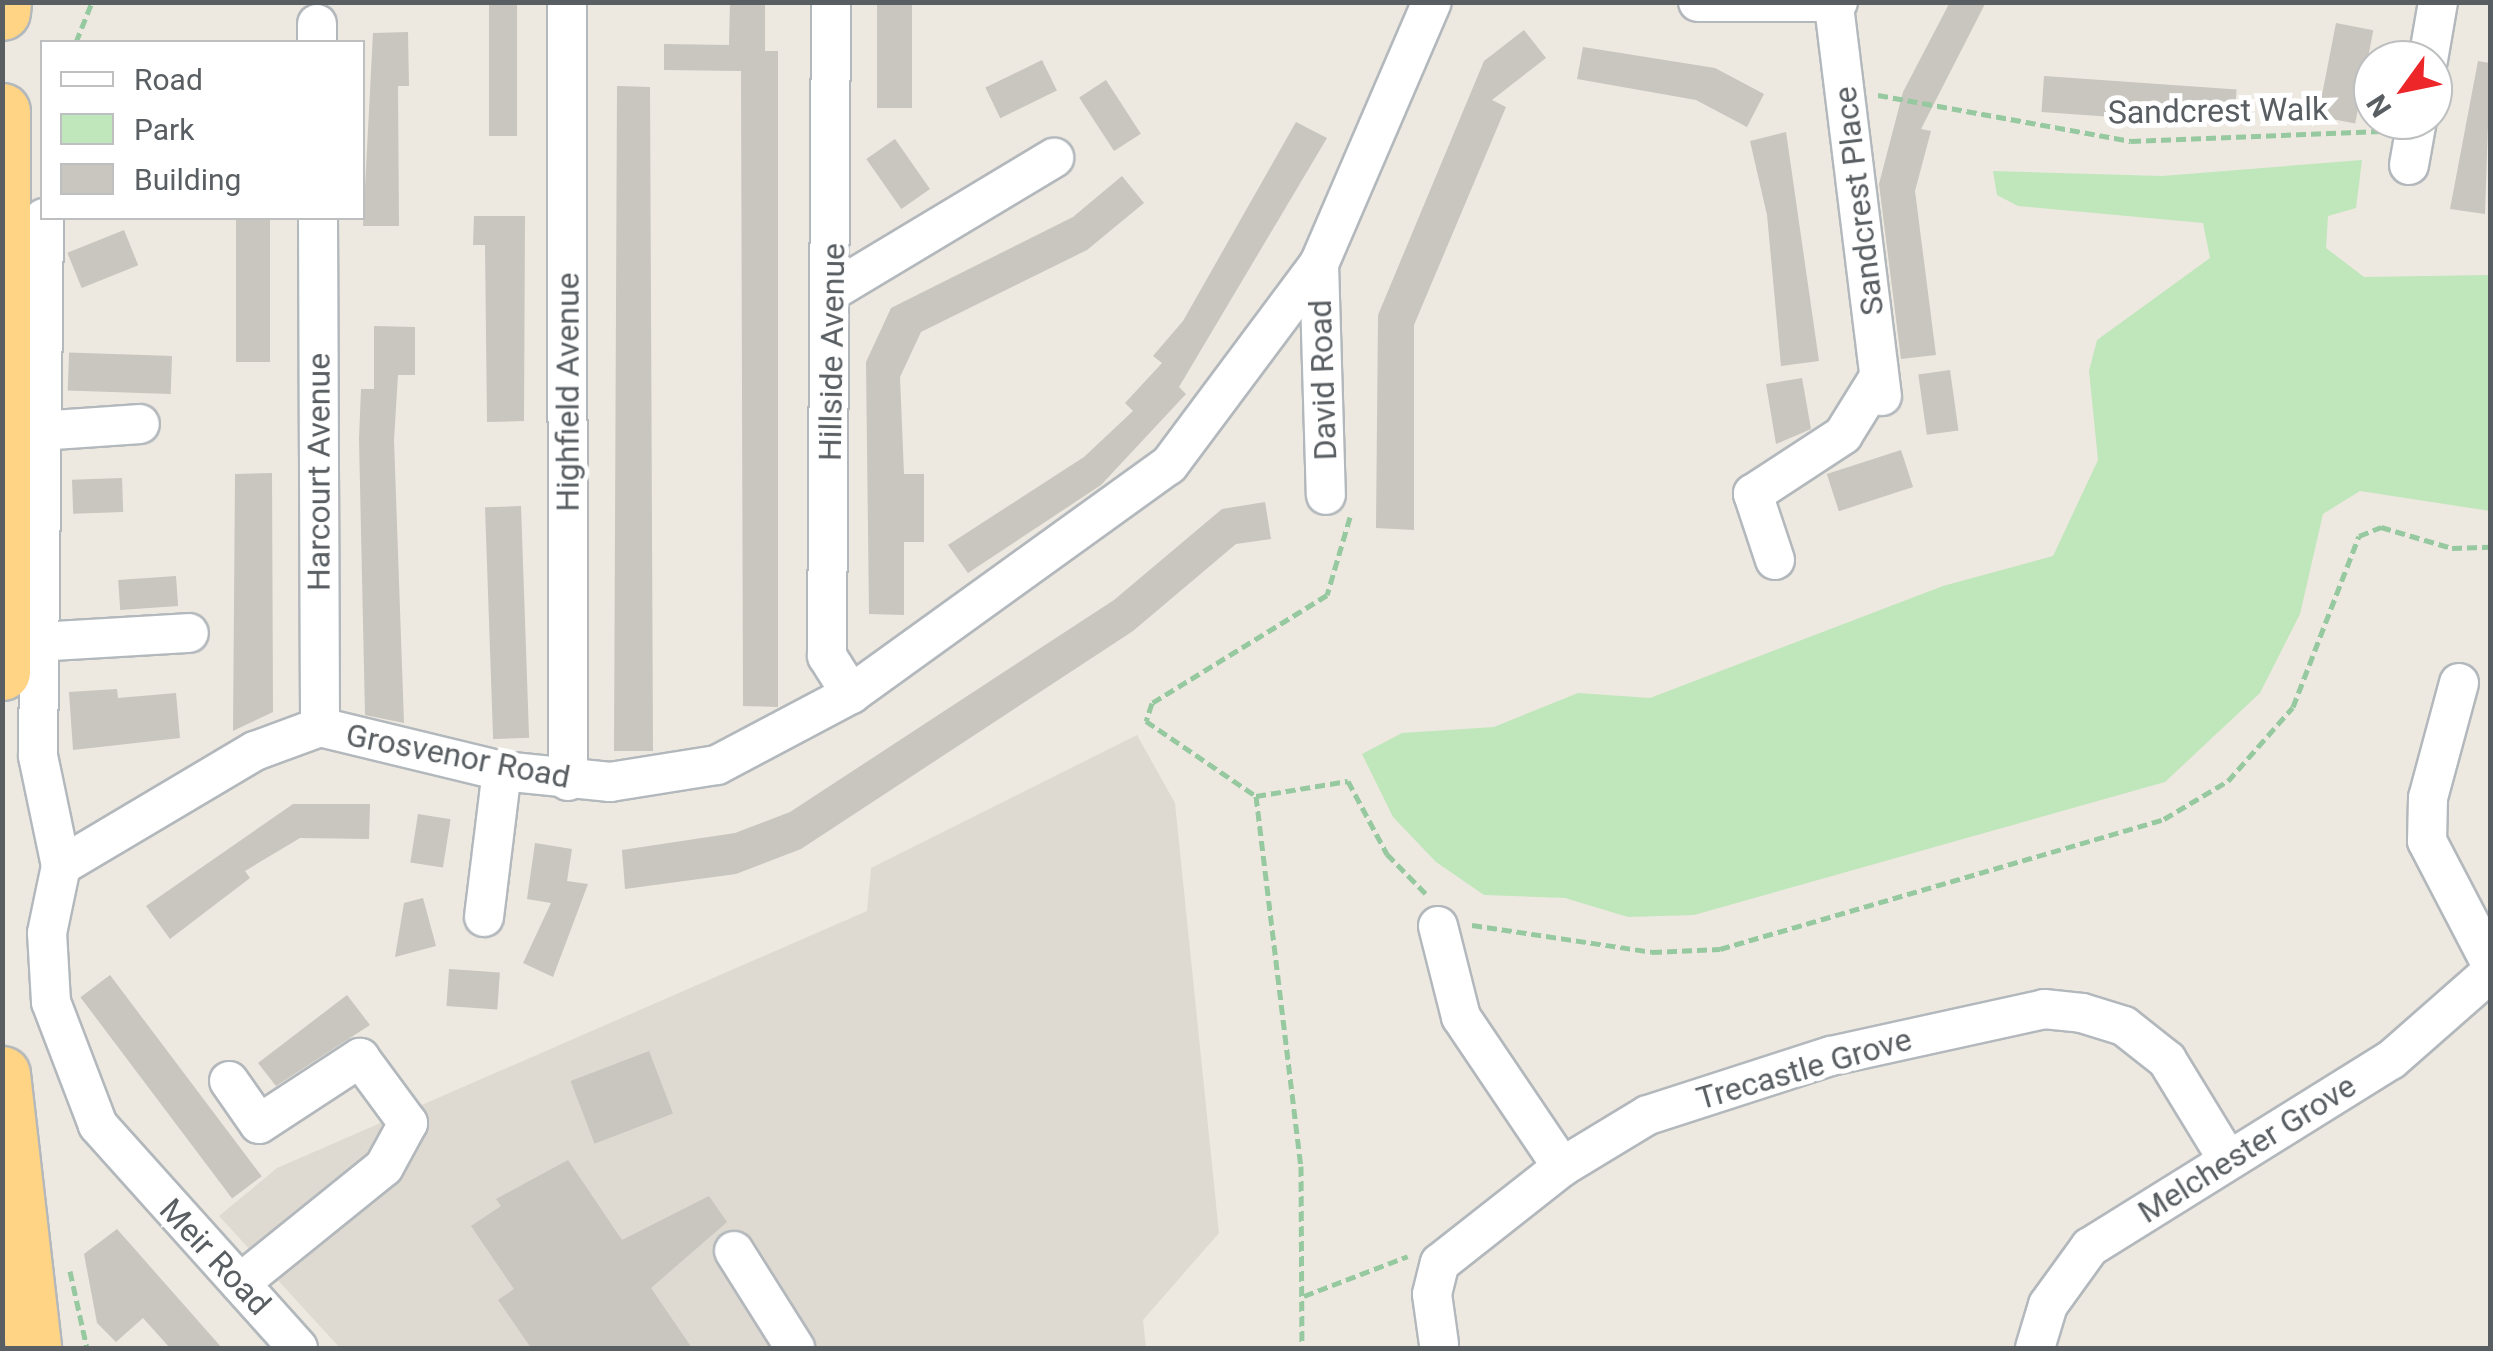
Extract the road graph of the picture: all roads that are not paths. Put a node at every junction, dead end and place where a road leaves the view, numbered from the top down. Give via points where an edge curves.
1 (3, 2) edge
2 (567, 2) edge
3 (831, 2) edge
4 (1432, 2) edge
5 (1698, 2) edge
6 (2438, 2) edge
7 (1836, 4) edge
8 (2, 12) edge
9 (2431, 40) edge
10 (2, 111) edge
11 (1054, 158) dead end
12 (44, 220) edge
13 (318, 220) edge
14 (1319, 264) junction
15 (834, 290) junction
16 (140, 424) dead end
17 (40, 432) junction
18 (1326, 495) road end
19 (1775, 560) dead end
20 (189, 633) dead end
21 (20, 657) edge
22 (2459, 683) dead end
23 (851, 694) junction
24 (320, 727) junction
25 (502, 771) junction
26 (568, 781) junction
27 (61, 866) junction
28 (1444, 914) road end
29 (484, 917) dead end
30 (2490, 962) edge
31 (2490, 973) edge
32 (2, 1074) edge
33 (229, 1081) dead end
34 (2228, 1160) junction
35 (1562, 1167) junction
36 (734, 1250) dead end
37 (240, 1283) junction
38 (1439, 1344) dead end
39 (33, 1348) edge
40 (298, 1348) edge
41 (795, 1348) edge
42 (2035, 1348) edge

1 - 8 highway
2 - 26 street, Highfield Avenue
3 - 15 street, Hillside Avenue
4 - 14 street
5 - 7 street
6 - 9 street
7 - 19 street, Sandcrest Place via 1881,386 1843,435 1753,494
10 - 21 highway
11 - 15 street
12 - 17 street
13 - 24 street, Harcourt Avenue
14 - 18 street, David Road
14 - 23 street, Grosvenor Road via 1169,466
15 - 23 street, Hillside Avenue via 826,656
16 - 17 street
17 - 21 street
20 - 21 street
21 - 27 street
22 - 30 street via 2428,798 2427,841
23 - 26 street, Grosvenor Road via 717,765
24 - 25 street, Grosvenor Road
24 - 27 street, Grosvenor Road via 243,757
25 - 26 street, Grosvenor Road
25 - 29 street
27 - 37 street, Meir Road via 47,933 51,1002 72,1072 130,1167
28 - 35 street via 1462,1017
31 - 34 street, Melchester Grove via 2392,1060
32 - 39 highway
33 - 37 street via 259,1124 360,1058 408,1124 384,1167
34 - 35 street, Trecastle Grove via 2151,1045 2124,1026 2044,1009 1831,1056 1648,1115
34 - 42 street, Melchester Grove via 2090,1247 2048,1305
35 - 38 street, Trecastle Grove via 1457,1246 1433,1277
36 - 41 street
37 - 40 street, Meir Road

